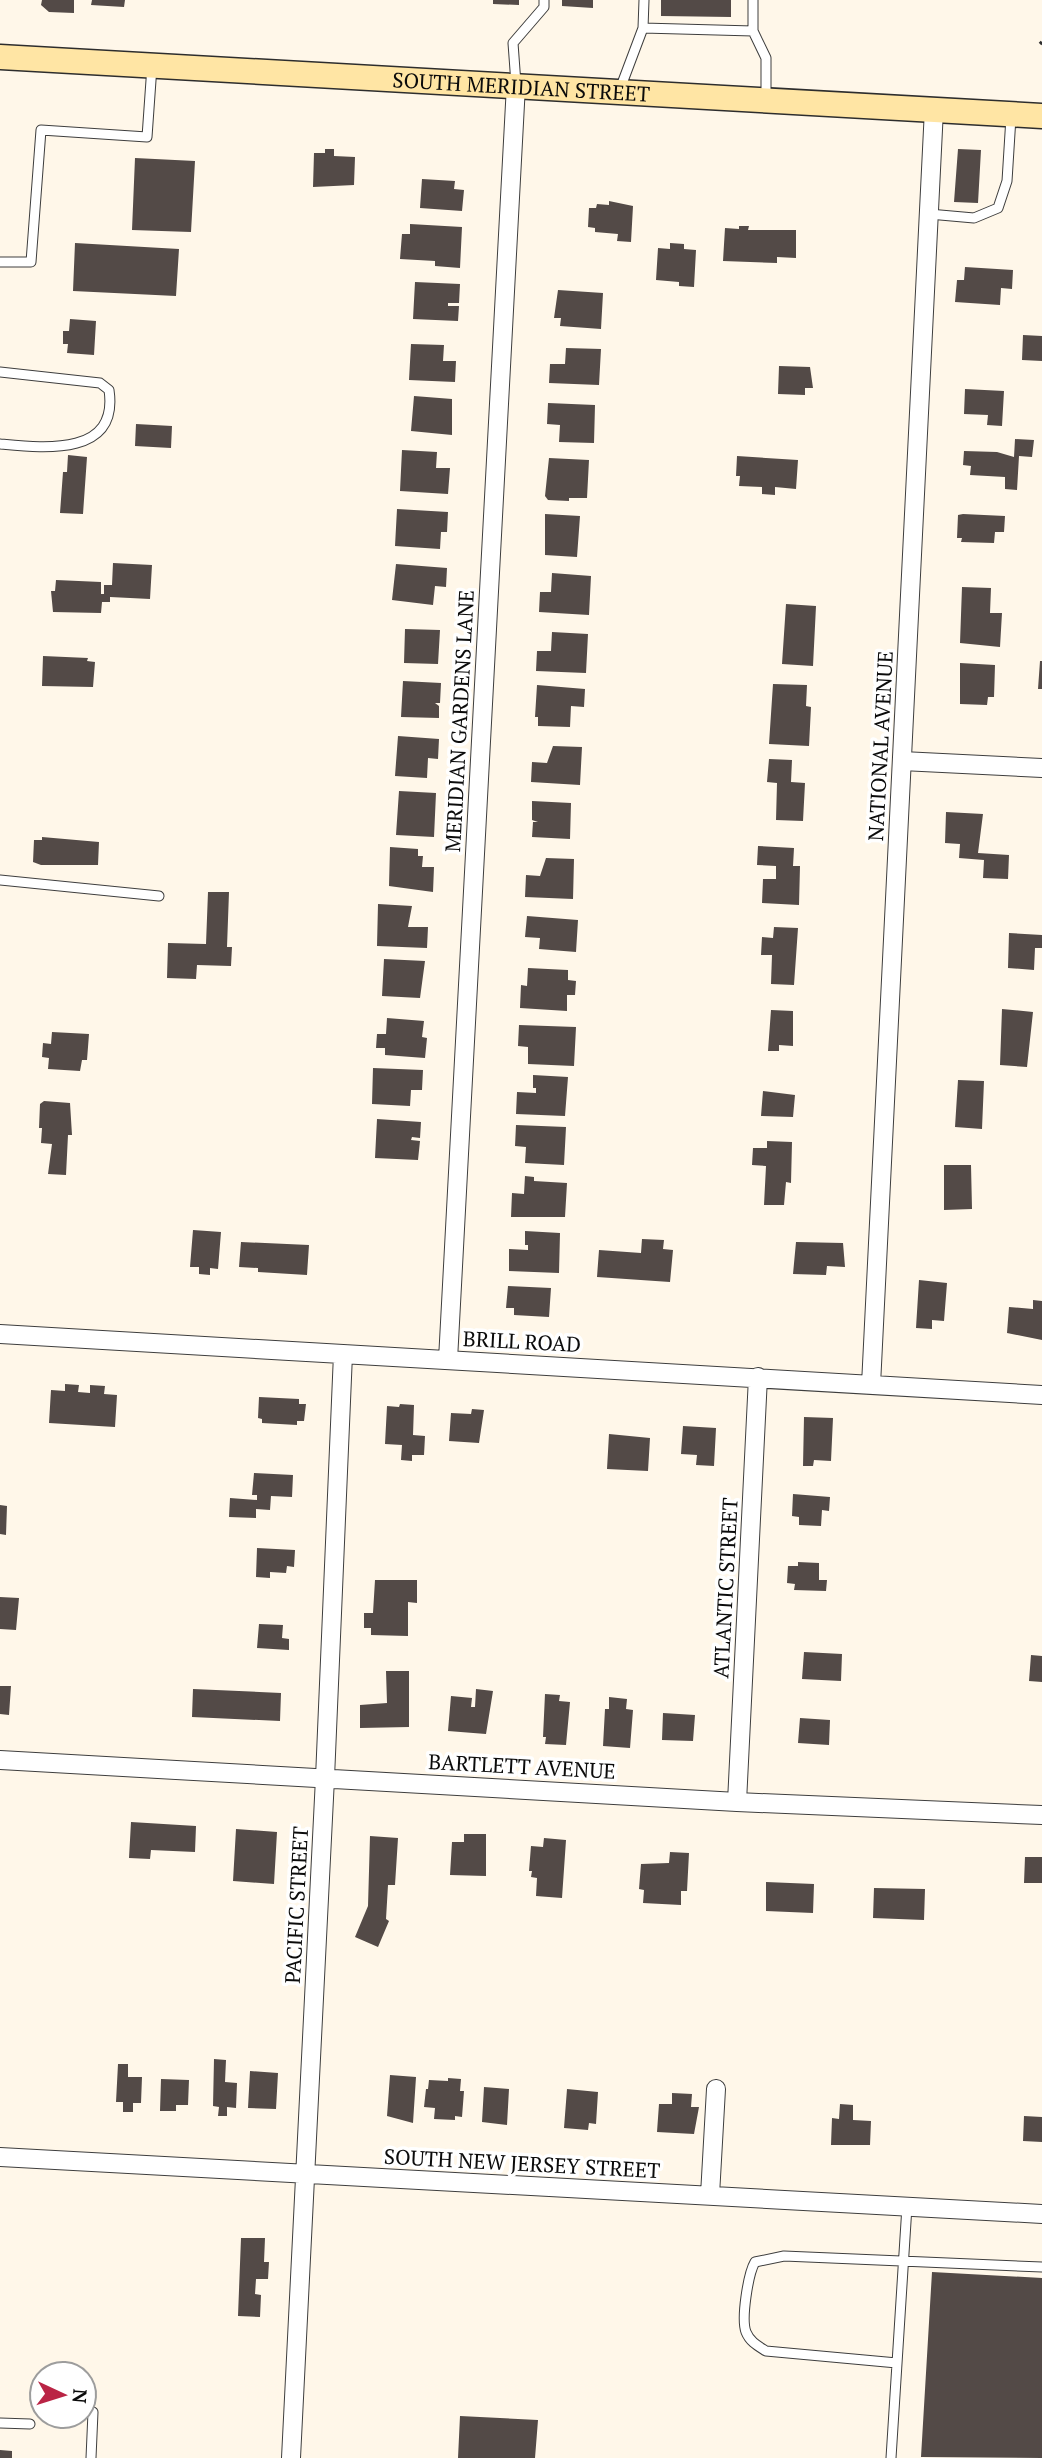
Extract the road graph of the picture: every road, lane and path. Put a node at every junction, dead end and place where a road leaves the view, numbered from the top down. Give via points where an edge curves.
1 (544, 0) edge
2 (644, 0) edge
3 (753, 0) edge
4 (643, 29) junction
5 (752, 31) junction
6 (0, 57) edge
7 (152, 65) junction
8 (516, 86) junction
9 (619, 91) junction
10 (766, 100) junction
11 (934, 109) junction
12 (1011, 115) junction
13 (1042, 116) edge
14 (929, 214) junction
15 (0, 262) edge
16 (0, 372) edge
17 (0, 444) edge
18 (902, 761) junction
19 (1042, 768) edge
20 (0, 880) edge
21 (159, 895) dead end
22 (0, 1334) edge
23 (343, 1354) junction
24 (448, 1360) junction
25 (758, 1377) junction
26 (872, 1385) junction
27 (1042, 1395) edge
28 (0, 1760) edge
29 (325, 1778) junction
30 (737, 1802) junction
31 (1042, 1815) edge
32 (716, 2089) dead end
33 (0, 2157) edge
34 (304, 2175) junction
35 (710, 2195) junction
36 (907, 2207) junction
37 (1042, 2214) edge
38 (904, 2259) junction
39 (1042, 2267) edge
40 (897, 2363) junction
41 (0, 2423) edge
42 (28, 2424) edge
43 (92, 2430) edge
44 (91, 2458) edge
45 (291, 2458) edge
46 (891, 2458) edge

1 - 8 lane via 544,7 513,43
2 - 4 lane
3 - 5 lane
4 - 5 lane
4 - 9 lane
5 - 10 lane via 766,58
6 - 7 main road, SOUTH MERIDIAN STREET
7 - 8 main road, SOUTH MERIDIAN STREET
7 - 15 lane via 148,136 41,130 31,262
8 - 9 main road, SOUTH MERIDIAN STREET
8 - 24 street, MERIDIAN GARDENS LANE
9 - 10 main road, SOUTH MERIDIAN STREET
10 - 11 main road, SOUTH MERIDIAN STREET
11 - 12 main road, SOUTH MERIDIAN STREET
11 - 14 street, NATIONAL AVENUE
12 - 13 main road, SOUTH MERIDIAN STREET
12 - 14 lane via 1007,181 998,208 974,218
14 - 18 street, NATIONAL AVENUE
16 - 17 lane via 100,383 109,390 111,406 103,428 80,443 51,449
18 - 19 street
18 - 26 street, NATIONAL AVENUE
20 - 21 lane
22 - 23 street, BRILL ROAD
23 - 24 street, BRILL ROAD
23 - 29 street, PACIFIC STREET
24 - 25 street, BRILL ROAD
25 - 26 street, BRILL ROAD
25 - 30 street, ATLANTIC STREET
26 - 27 street, BRILL ROAD
28 - 29 street, BARTLETT AVENUE
29 - 30 street, BARTLETT AVENUE
29 - 34 street, PACIFIC STREET
30 - 31 street, BARTLETT AVENUE
32 - 35 street
33 - 34 street, SOUTH NEW JERSEY STREET
34 - 35 street, SOUTH NEW JERSEY STREET
34 - 45 street, PACIFIC STREET
35 - 36 street, SOUTH NEW JERSEY STREET
36 - 37 street, SOUTH NEW JERSEY STREET
36 - 38 lane
38 - 39 lane
38 - 40 lane
38 - 40 lane via 767,2258 755,2262 748,2274 745,2330 753,2343 766,2351
40 - 46 lane
41 - 42 lane
43 - 44 lane

